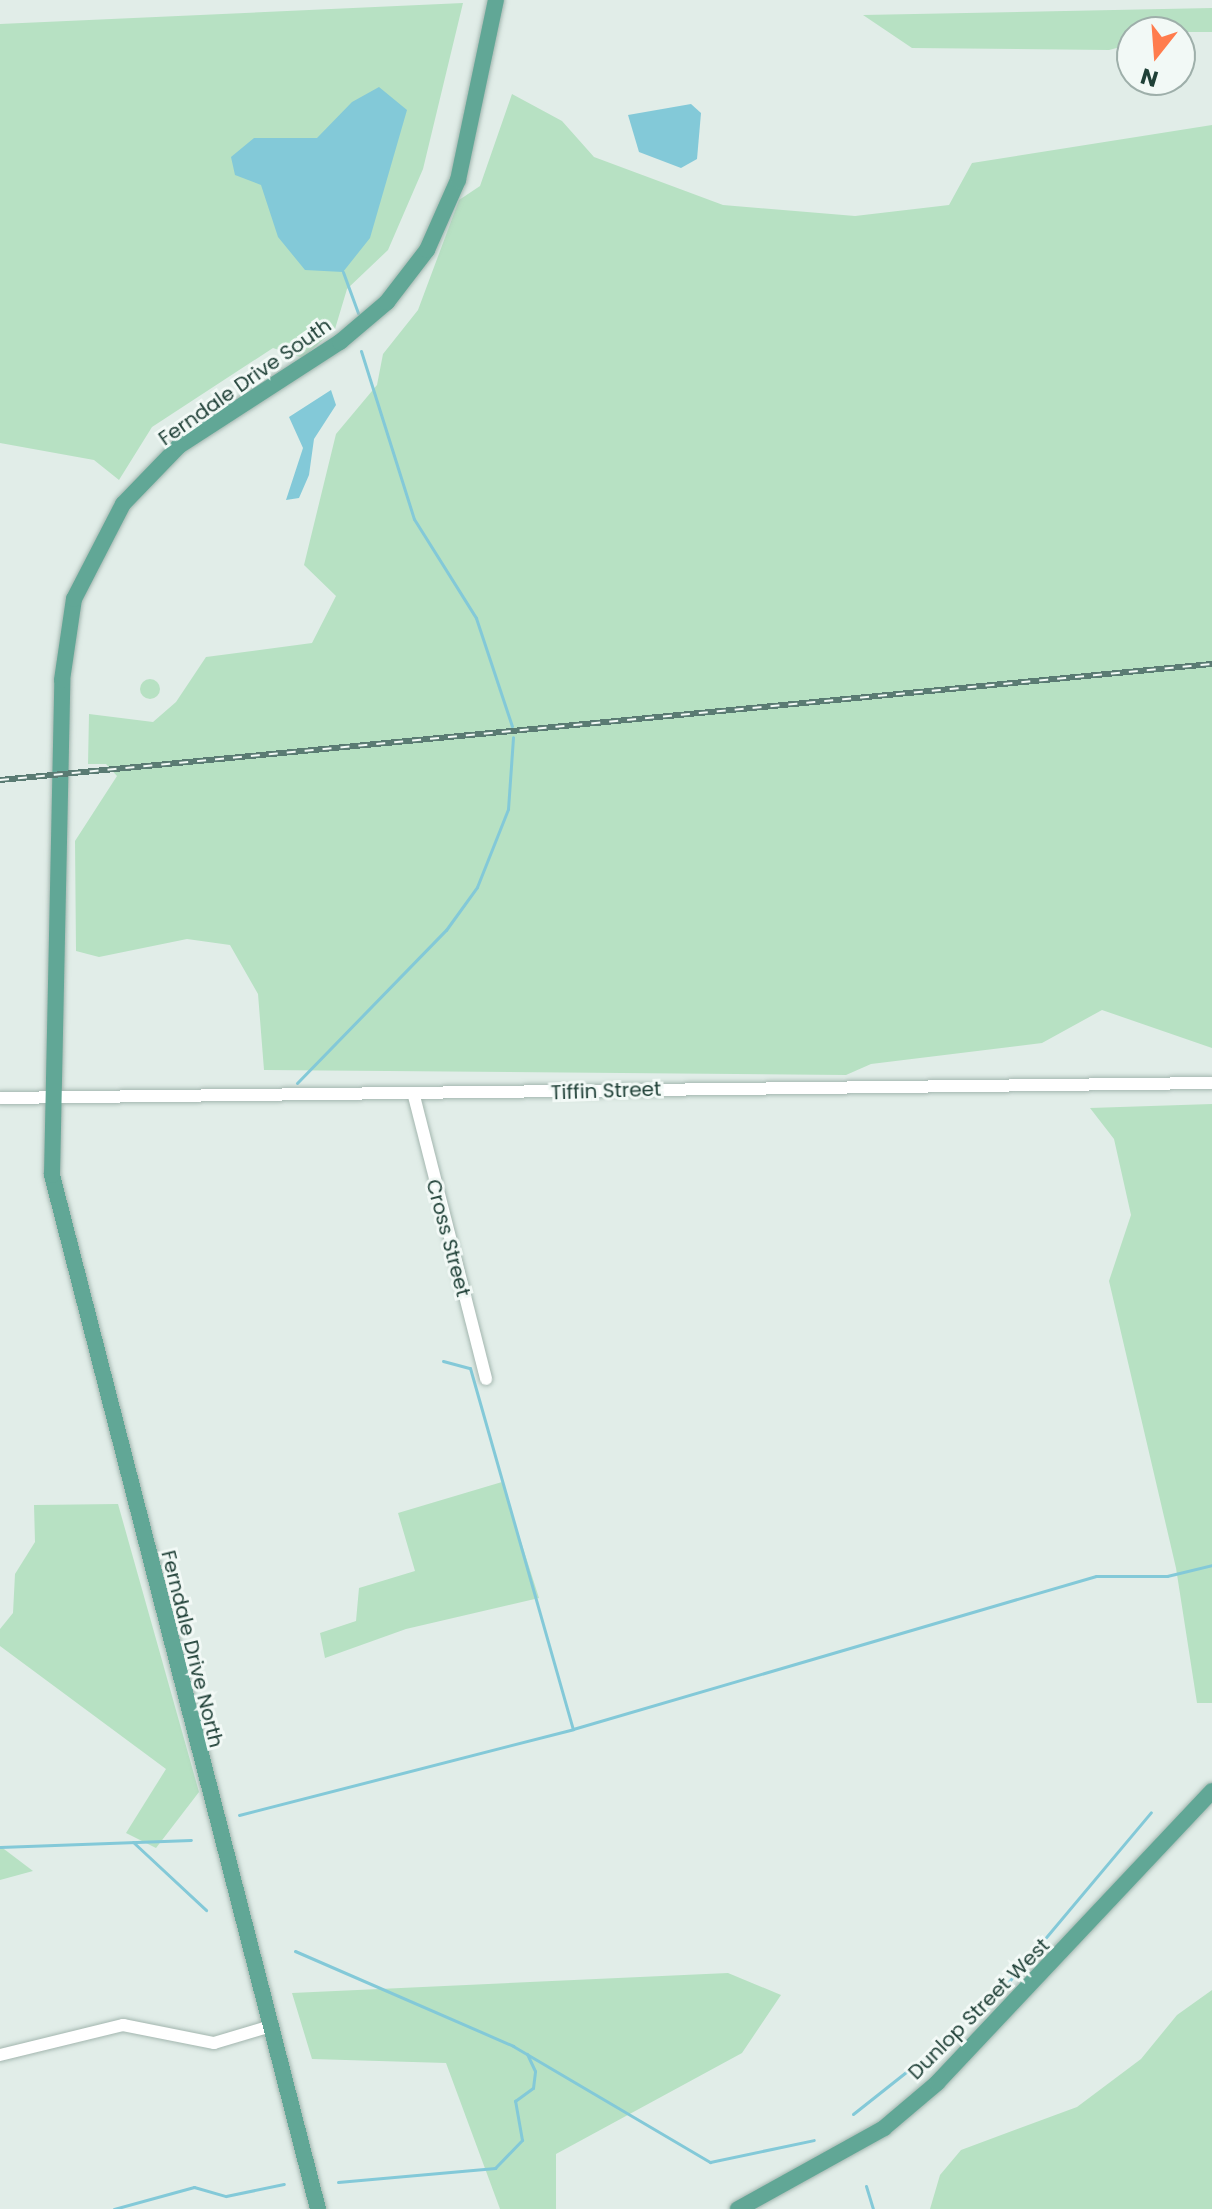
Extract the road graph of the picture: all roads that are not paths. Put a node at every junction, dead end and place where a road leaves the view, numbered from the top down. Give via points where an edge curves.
1 (496, 0) edge
2 (1212, 1083) edge
3 (49, 1096) junction
4 (414, 1096) junction
5 (0, 1098) edge
6 (486, 1379) dead end
7 (1212, 1791) edge
8 (268, 2027) junction
9 (0, 2055) edge
10 (318, 2209) edge
11 (738, 2209) edge

1 - 3 main road, Ferndale Drive South via 458,180 427,250 387,302 340,342 179,446 123,504 82,578 66,637 56,775
2 - 4 street, Tiffin Street
3 - 4 street, Tiffin Street
3 - 5 street, Tiffin Street
3 - 8 main road, Ferndale Drive North via 52,1175 67,1247
4 - 6 street, Cross Street
7 - 11 main road, Dunlop Street West via 937,2083 884,2128
8 - 9 street via 214,2043 123,2025
8 - 10 main road, Ferndale Drive North

